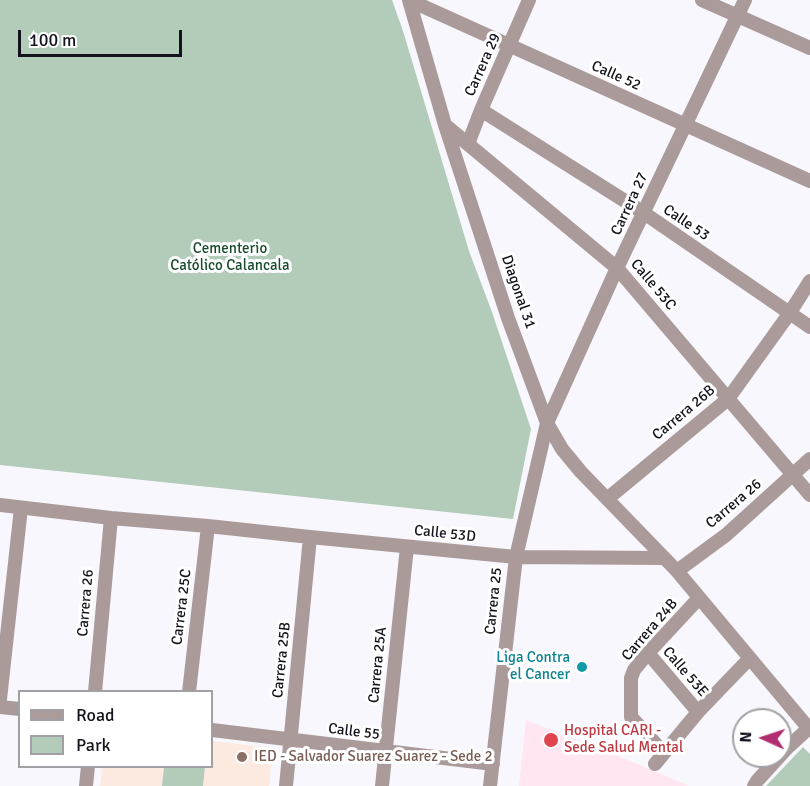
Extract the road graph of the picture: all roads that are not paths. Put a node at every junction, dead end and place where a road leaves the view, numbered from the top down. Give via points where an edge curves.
1 (409, 0) edge
2 (529, 0) edge
3 (702, 0) edge
4 (745, 0) edge
5 (738, 15) junction
6 (509, 45) junction
7 (810, 48) edge
8 (481, 110) junction
9 (445, 125) junction
10 (686, 125) junction
11 (468, 144) junction
12 (810, 181) edge
13 (644, 213) junction
14 (617, 268) junction
15 (810, 281) edge
16 (789, 314) junction
17 (810, 327) edge
18 (728, 399) junction
19 (547, 423) junction
20 (810, 459) edge
21 (793, 475) junction
22 (810, 495) edge
23 (607, 499) junction
24 (0, 505) edge
25 (21, 508) junction
26 (111, 518) junction
27 (208, 526) junction
28 (310, 537) junction
29 (407, 547) junction
30 (516, 557) junction
31 (663, 558) junction
32 (677, 571) junction
33 (699, 598) junction
34 (648, 653) junction
35 (750, 658) junction
36 (95, 690) edge
37 (189, 690) edge
38 (0, 699) edge
39 (0, 706) edge
40 (18, 709) edge
41 (698, 712) junction
42 (810, 728) edge
43 (213, 730) edge
44 (290, 741) junction
45 (386, 752) junction
46 (664, 753) junction
47 (493, 764) junction
48 (655, 764) dead end
49 (88, 768) edge
50 (86, 786) edge
51 (286, 786) edge
52 (382, 786) edge
53 (490, 786) edge
54 (754, 786) edge

1 - 6 street, Calle 52
1 - 9 street, Diagonal 31
2 - 6 street, Carrera 29
3 - 5 street
4 - 5 street, Carrera 27
5 - 7 street
5 - 10 street, Carrera 27
6 - 8 street, Carrera 29
6 - 10 street, Calle 52
8 - 11 street, Carrera 29
8 - 13 street, Calle 53
9 - 11 street, Calle 53C
9 - 19 street, Diagonal 31
10 - 12 street, Calle 52
10 - 13 street, Carrera 27
11 - 14 street, Calle 53C
13 - 14 street, Carrera 27
13 - 16 street, Calle 53
14 - 18 street, Calle 53C
14 - 19 street, Carrera 27
15 - 16 street, Carrera 26B
16 - 17 street, Calle 53
16 - 18 street, Carrera 26B
18 - 21 street, Calle 53C
18 - 23 street, Carrera 26B
19 - 23 street, Diagonal 31 via 562,449
19 - 30 street, Carrera 25
20 - 21 street, Carrera 26
21 - 22 street, Calle 53C
21 - 32 street, Carrera 26 via 726,535
23 - 31 street, Diagonal 31
24 - 25 street, Calle 53D
25 - 26 street, Calle 53D
25 - 38 street
26 - 27 street, Calle 53D
26 - 36 street, Carrera 26
27 - 28 street, Calle 53D
27 - 37 street, Carrera 25C
28 - 29 street, Calle 53D
28 - 44 street, Carrera 25B
29 - 30 street, Calle 53D
29 - 45 street, Carrera 25A
30 - 31 street, Calle 53D
30 - 47 street, Carrera 25
31 - 32 street
32 - 33 street
33 - 34 street, Carrera 24B
33 - 35 street
34 - 41 street, Calle 53E
34 - 46 street, Carrera 24B via 631,678 630,712
35 - 41 street
35 - 42 street
39 - 40 street
41 - 46 street
42 - 54 street
43 - 44 street, Calle 55
44 - 45 street, Calle 55
44 - 51 street, Carrera 25B
45 - 47 street, Calle 55
45 - 52 street, Carrera 25A
46 - 48 street
47 - 53 street, Carrera 25
49 - 50 street

